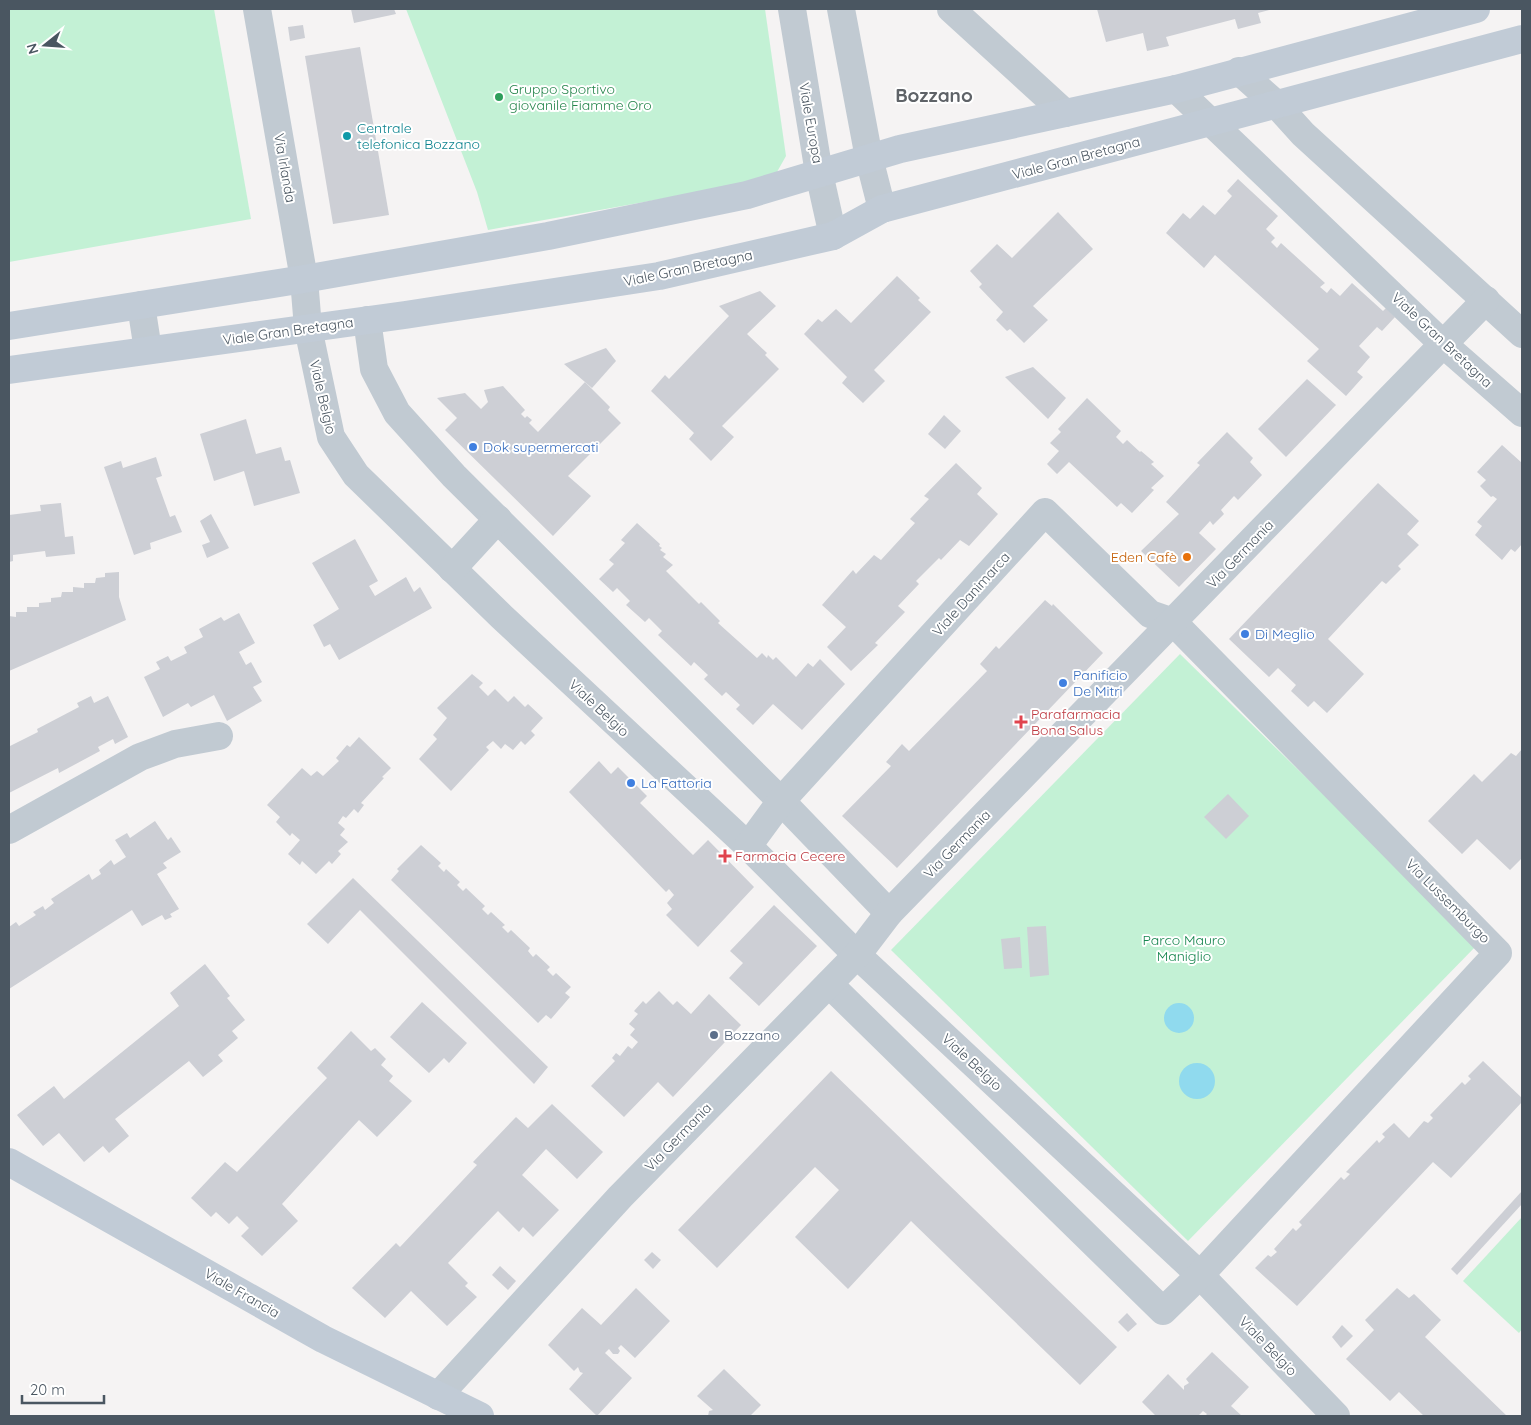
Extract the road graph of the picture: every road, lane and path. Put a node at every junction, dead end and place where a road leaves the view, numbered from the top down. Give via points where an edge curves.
1 (257, 9) edge
2 (792, 9) edge
3 (841, 9) edge
4 (951, 9) edge
5 (1476, 9) edge
6 (1522, 39) edge
7 (1239, 71) junction
8 (1176, 89) junction
9 (1276, 104) junction
10 (1066, 113) junction
11 (1212, 121) junction
12 (869, 158) junction
13 (819, 173) junction
14 (882, 209) junction
15 (833, 236) junction
16 (304, 279) junction
17 (1486, 300) junction
18 (141, 305) junction
19 (367, 320) junction
20 (9, 326) edge
21 (308, 328) junction
22 (1522, 334) edge
23 (1443, 344) junction
24 (148, 350) junction
25 (9, 370) edge
26 (1522, 413) edge
27 (498, 519) junction
28 (452, 569) junction
29 (1173, 622) junction
30 (219, 736) dead end
31 (781, 802) junction
32 (9, 830) edge
33 (748, 846) junction
34 (890, 913) junction
35 (857, 955) junction
36 (828, 984) junction
37 (9, 1162) edge
38 (1200, 1275) junction
39 (438, 1396) junction
40 (480, 1416) edge
41 (1336, 1416) edge

1 - 16 street, Via Irlanda
2 - 13 street, Viale Europa
3 - 12 street
4 - 10 street
5 - 7 street
6 - 9 street, Viale Gran Bretagna
7 - 8 street
7 - 9 street
8 - 10 street
8 - 11 street, Viale Gran Bretagna
9 - 11 street, Viale Gran Bretagna
9 - 17 street via 1303,134
10 - 12 street
11 - 14 street, Viale Gran Bretagna
11 - 23 street, Viale Gran Bretagna
12 - 13 street
12 - 14 street
13 - 15 street, Viale Europa
13 - 16 street via 747,195 548,236
14 - 15 street, Viale Gran Bretagna
15 - 19 street, Viale Gran Bretagna via 659,276
16 - 18 street
16 - 21 street, Via Irlanda
17 - 22 street
17 - 23 street, Via Germania
18 - 20 street
18 - 24 street
19 - 21 street, Viale Gran Bretagna
19 - 27 street via 374,369 397,413
21 - 24 street, Viale Gran Bretagna
21 - 28 street, Viale Belgio via 332,437 356,475
23 - 26 street, Viale Gran Bretagna
23 - 29 street, Via Germania
24 - 25 street, Viale Gran Bretagna
27 - 28 street
27 - 31 street
28 - 33 street, Viale Belgio
29 - 31 street, Viale Danimarca via 1150,614 1046,512
29 - 34 street, Via Germania
29 - 38 street, Via Lussemburgo via 1498,952
30 - 32 street via 175,744 140,757
31 - 33 street
31 - 34 street
33 - 35 street, Viale Belgio
34 - 35 street, Via Germania
35 - 36 street, Via Germania
35 - 38 street, Viale Belgio
36 - 38 street via 1163,1311
36 - 39 street, Via Germania via 620,1197
37 - 39 street, Viale Francia via 323,1339
38 - 41 street, Viale Belgio
39 - 40 street, Viale Francia

